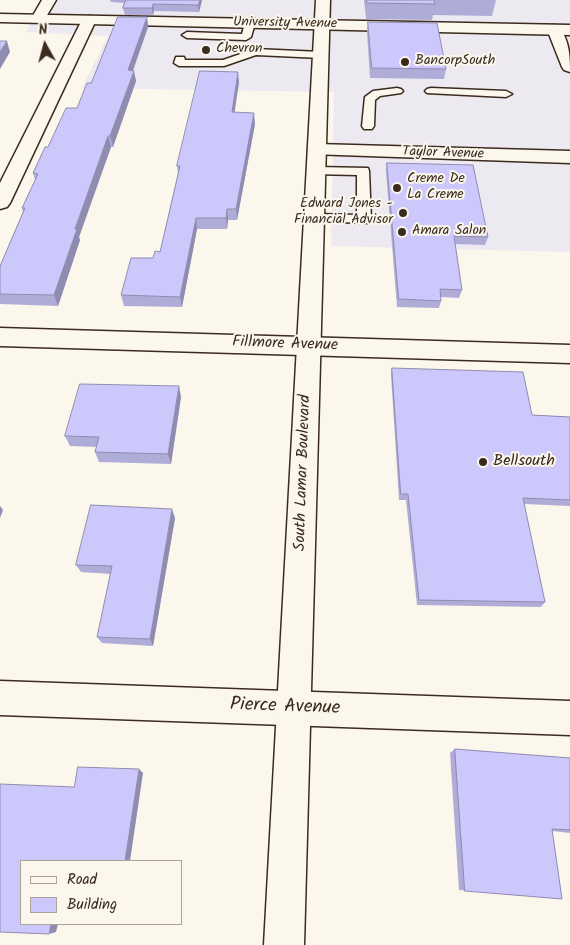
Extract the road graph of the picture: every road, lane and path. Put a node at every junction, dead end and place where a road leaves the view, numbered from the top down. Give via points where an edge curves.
1 (50, 0) edge
2 (322, 12) edge
3 (0, 18) edge
4 (38, 19) junction
5 (89, 20) junction
6 (562, 29) edge
7 (248, 30) junction
8 (228, 51) dead end
9 (255, 52) junction
10 (321, 54) junction
11 (180, 59) dead end
12 (570, 67) edge
13 (397, 91) dead end
14 (431, 92) dead end
15 (506, 94) dead end
16 (368, 126) dead end
17 (570, 157) edge
18 (316, 160) junction
19 (0, 203) edge
20 (314, 218) junction
21 (0, 337) edge
22 (309, 346) junction
23 (570, 354) edge
24 (0, 698) edge
25 (294, 708) junction
26 (570, 718) edge
27 (284, 945) edge

1 - 4 street
2 - 6 street, University Avenue
2 - 7 street, University Avenue
2 - 10 street, South Lamar Boulevard
3 - 4 street, University Avenue
4 - 5 street, University Avenue
5 - 7 street, University Avenue via 187,33
5 - 19 street
6 - 12 street
7 - 9 lane
8 - 9 lane
9 - 10 lane
9 - 11 lane via 224,63 179,63
10 - 18 street, South Lamar Boulevard
13 - 16 lane via 378,93 369,99
14 - 15 lane
17 - 18 street, Taylor Avenue
18 - 20 street, South Lamar Boulevard
18 - 20 lane via 363,171 364,220
20 - 22 street, South Lamar Boulevard
21 - 22 street, Fillmore Avenue
22 - 23 street, Fillmore Avenue
22 - 25 street, South Lamar Boulevard
24 - 25 street, Pierce Avenue
25 - 26 street, Pierce Avenue
25 - 27 street, South Lamar Boulevard

